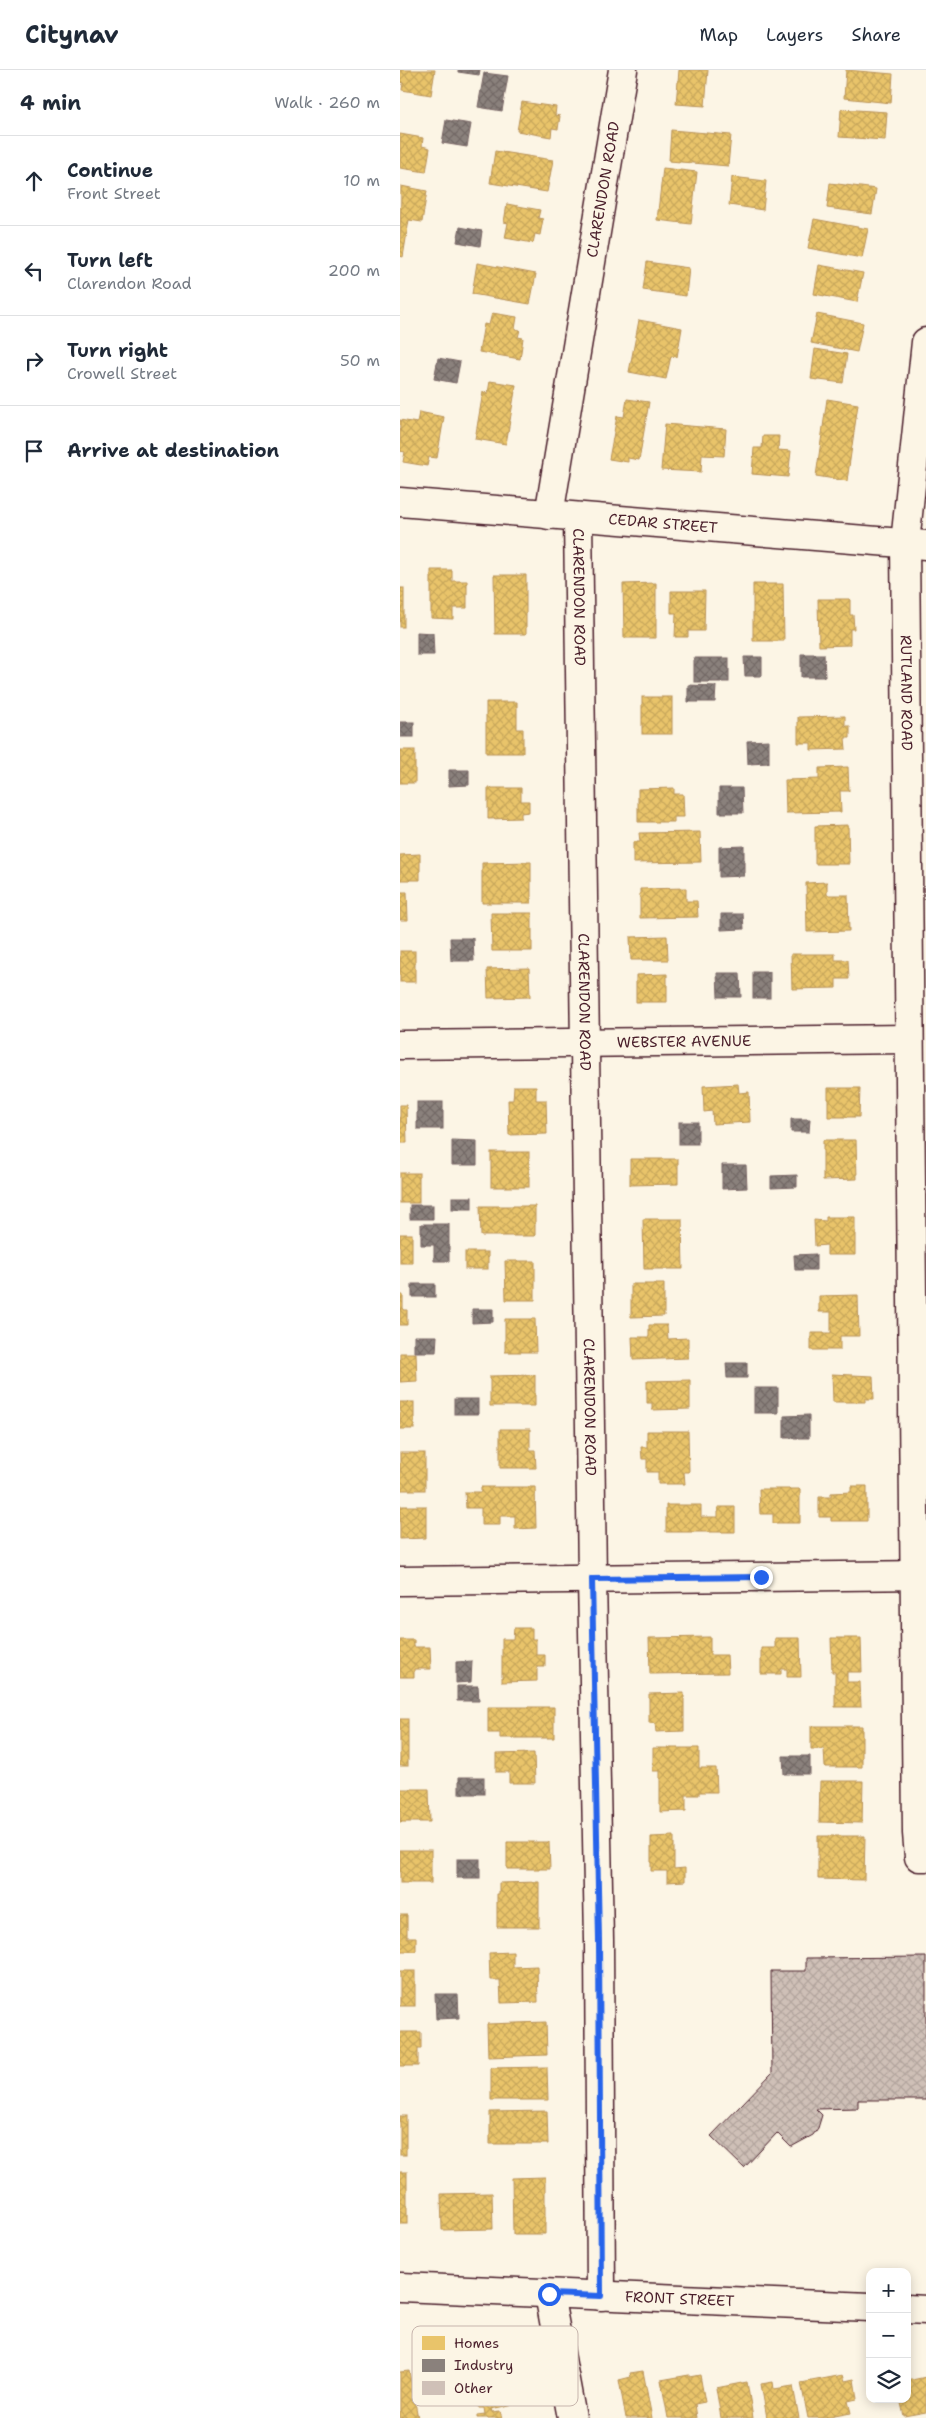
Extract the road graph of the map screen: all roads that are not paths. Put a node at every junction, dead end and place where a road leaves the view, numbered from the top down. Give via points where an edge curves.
1 (623, 70) edge
2 (926, 342) edge
3 (400, 502) edge
4 (549, 515) junction
5 (578, 518) junction
6 (916, 544) edge
7 (909, 1039) junction
8 (586, 1042) junction
9 (400, 1044) edge
10 (918, 1183) edge
11 (920, 1575) edge
12 (592, 1579) junction
13 (400, 1581) edge
14 (922, 1857) edge
15 (400, 2287) edge
16 (549, 2294) junction
17 (601, 2296) junction
18 (866, 2307) edge
19 (911, 2309) edge
20 (926, 2310) edge
21 (555, 2326) edge

1 - 4 street, CLARENDON ROAD
2 - 6 street, RUTLAND ROAD
3 - 4 street, CEDAR STREET
4 - 5 street, CEDAR STREET
5 - 6 street, CEDAR STREET
5 - 8 street, CLARENDON ROAD
6 - 7 street, RUTLAND ROAD
7 - 8 street, WEBSTER AVENUE
7 - 10 street, RUTLAND ROAD
8 - 9 street, WEBSTER AVENUE
8 - 12 street, CLARENDON ROAD
10 - 11 street, RUTLAND ROAD
11 - 12 street
11 - 14 street, RUTLAND ROAD
12 - 13 street
12 - 17 street, CLARENDON ROAD
15 - 16 street, FRONT STREET
16 - 17 street, FRONT STREET
16 - 21 street
17 - 18 street, FRONT STREET
19 - 20 street

